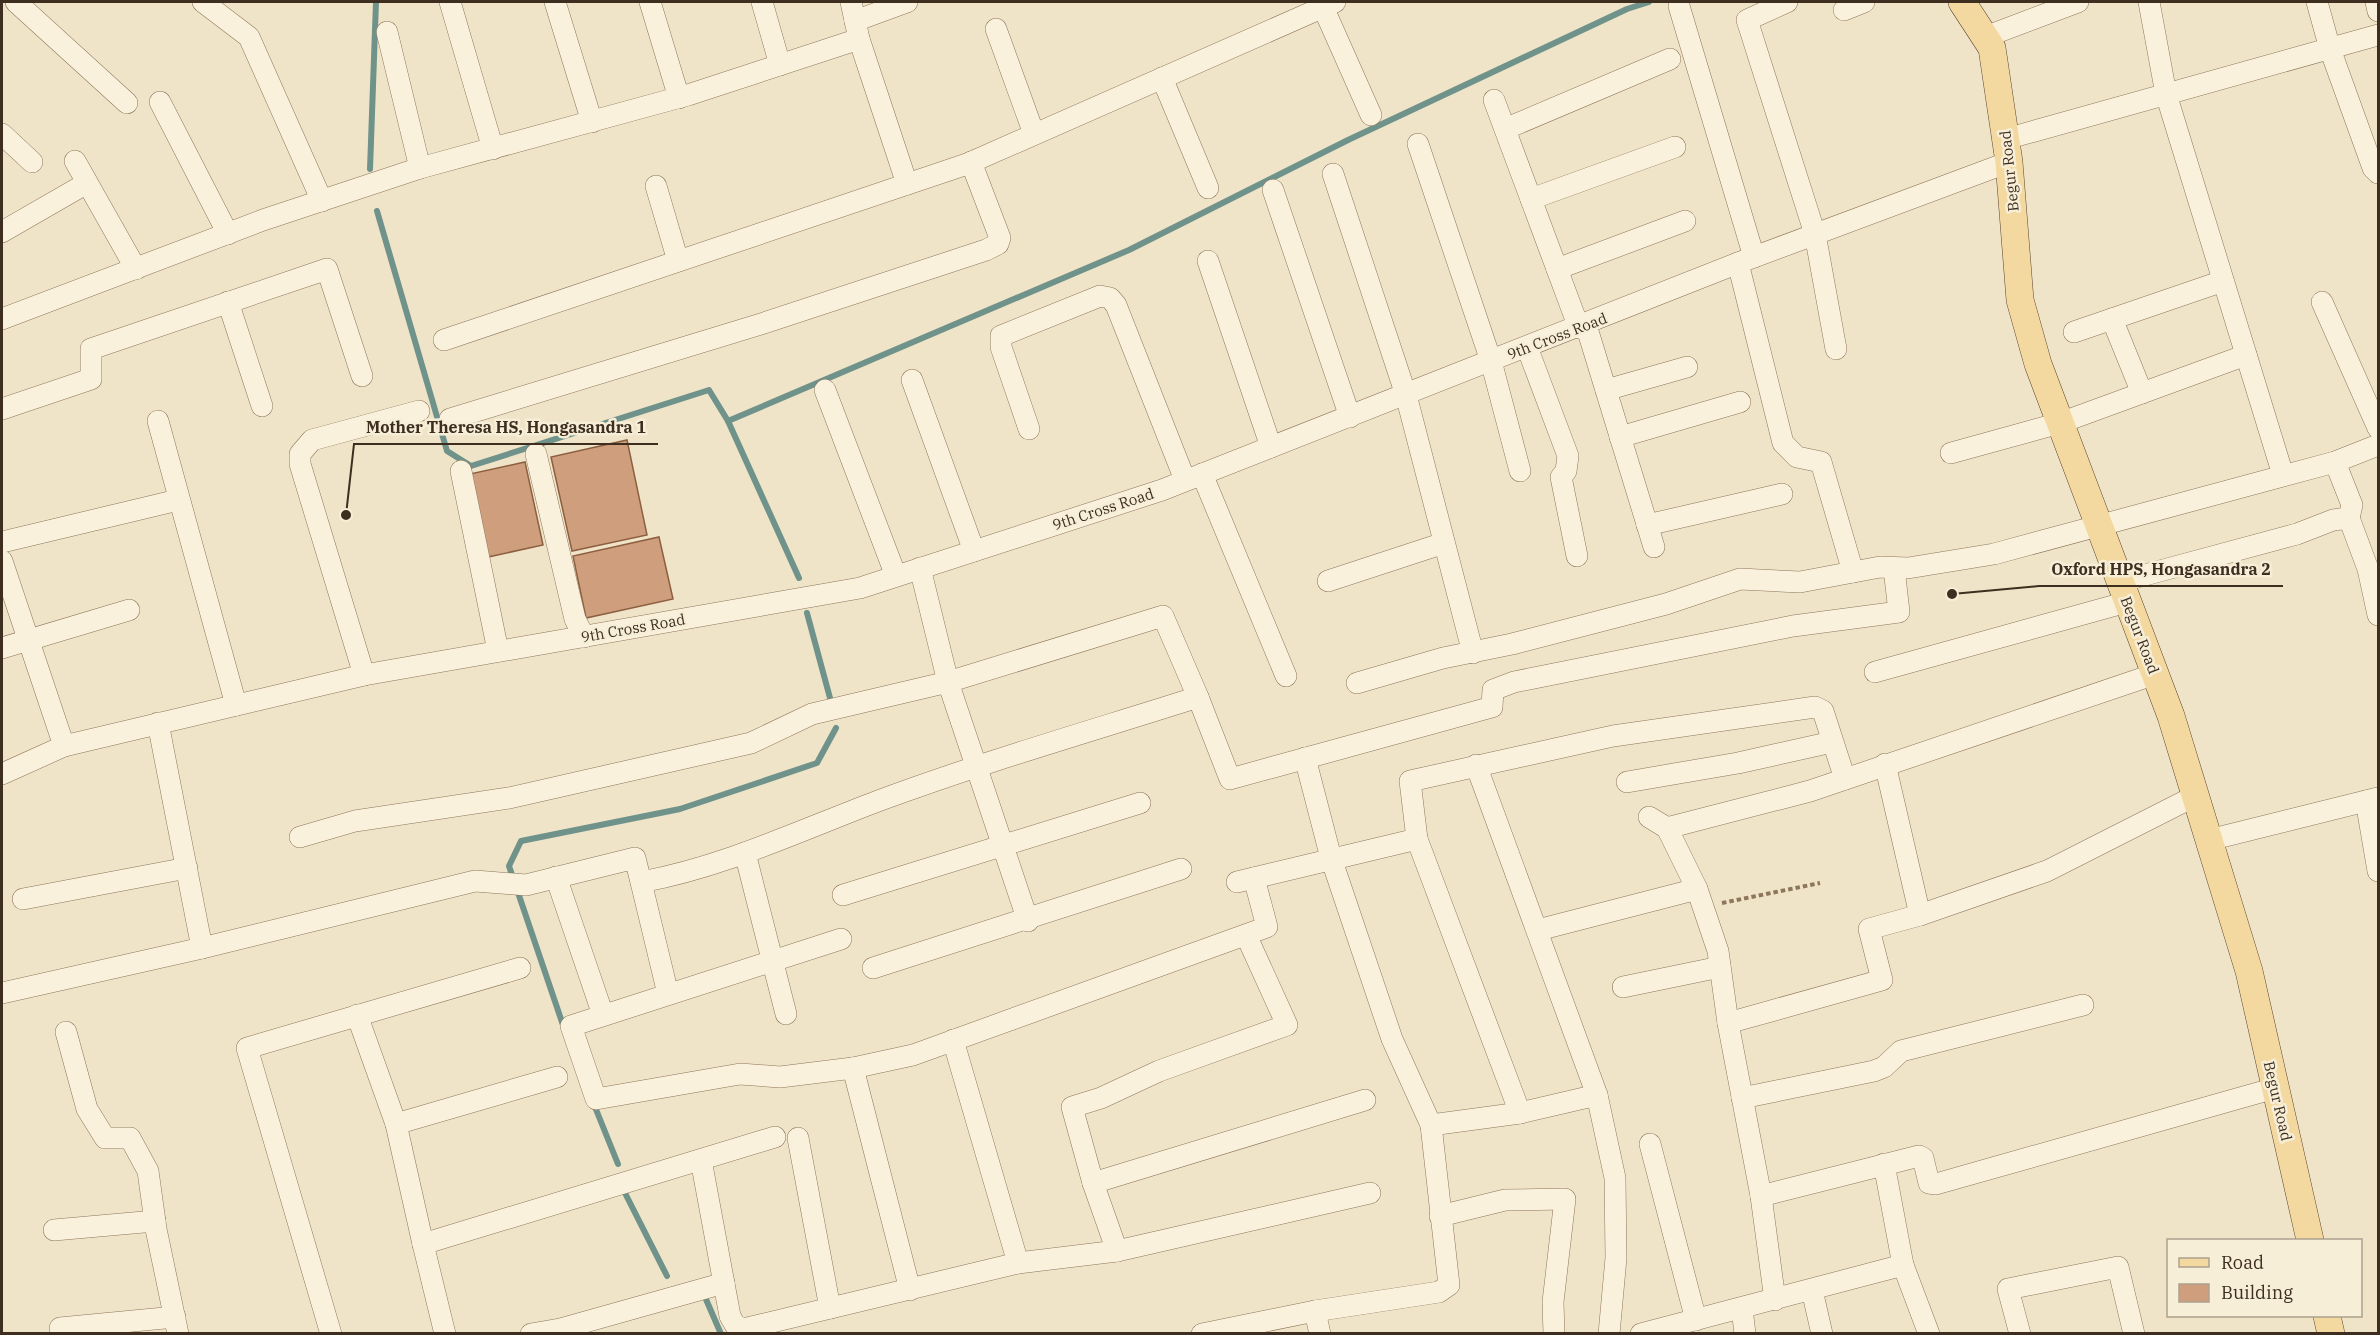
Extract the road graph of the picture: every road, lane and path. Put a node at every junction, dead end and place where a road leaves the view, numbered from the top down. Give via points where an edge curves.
1 (16, 2) edge
2 (203, 2) edge
3 (450, 2) edge
4 (555, 2) edge
5 (650, 2) edge
6 (762, 2) edge
7 (907, 2) edge
8 (1787, 2) edge
9 (1864, 2) edge
10 (1962, 2) edge
11 (2078, 2) edge
12 (2149, 2) edge
13 (2317, 2) edge
14 (2376, 2) edge
15 (1329, 4) edge
16 (1679, 6) dead end
17 (1844, 10) dead end
18 (2379, 11) edge
19 (855, 20) edge
20 (996, 29) dead end
21 (387, 32) dead end
22 (2379, 35) edge
23 (1985, 37) junction
24 (2330, 49) junction
25 (1670, 59) dead end
26 (780, 65) junction
27 (1162, 78) junction
28 (2166, 94) junction
29 (679, 98) junction
30 (1494, 100) dead end
31 (160, 102) dead end
32 (127, 103) dead end
33 (1371, 115) dead end
34 (592, 123) junction
35 (1505, 129) junction
36 (1034, 134) junction
37 (5, 143) edge
38 (1418, 144) dead end
39 (1675, 147) dead end
40 (493, 149) junction
41 (2008, 150) junction
42 (75, 161) dead end
43 (33, 162) dead end
44 (971, 162) junction
45 (420, 168) junction
46 (2379, 173) edge
47 (1332, 174) dead end
48 (87, 183) junction
49 (907, 184) junction
50 (656, 186) dead end
51 (1208, 188) dead end
52 (1273, 190) dead end
53 (1531, 199) junction
54 (322, 201) junction
55 (1685, 221) dead end
56 (2, 232) edge
57 (228, 234) junction
58 (1815, 234) junction
59 (1746, 260) junction
60 (678, 261) junction
61 (1208, 261) dead end
62 (136, 269) junction
63 (1557, 269) junction
64 (2223, 281) junction
65 (228, 302) junction
66 (2322, 302) dead end
67 (2, 319) edge
68 (2112, 319) junction
69 (1582, 327) junction
70 (2074, 332) dead end
71 (444, 340) dead end
72 (1527, 347) junction
73 (1836, 349) dead end
74 (2246, 355) junction
75 (1491, 361) junction
76 (1687, 367) dead end
77 (362, 375) dead end
78 (912, 380) dead end
79 (825, 390) dead end
80 (1606, 390) junction
81 (2142, 393) junction
82 (1406, 395) junction
83 (1740, 402) dead end
84 (262, 406) dead end
85 (2, 409) edge
86 (419, 411) dead end
87 (1350, 417) junction
88 (450, 419) dead end
89 (158, 421) dead end
90 (2060, 423) junction
91 (2379, 428) edge
92 (1029, 429) dead end
93 (1620, 437) junction
94 (2379, 445) edge
95 (1271, 447) junction
96 (1951, 453) dead end
97 (536, 454) dead end
98 (2335, 462) junction
99 (461, 471) dead end
100 (1520, 471) dead end
101 (2283, 475) junction
102 (1194, 477) junction
103 (1782, 494) dead end
104 (178, 500) junction
105 (2349, 518) junction
106 (1647, 525) junction
107 (2097, 525) junction
108 (2, 542) edge
109 (1444, 543) junction
110 (1654, 548) dead end
111 (974, 551) junction
112 (1577, 556) dead end
113 (2, 561) edge
114 (2373, 567) edge
115 (920, 568) junction
116 (1894, 568) junction
117 (1853, 572) junction
118 (896, 576) junction
119 (1328, 581) dead end
120 (2123, 592) junction
121 (129, 610) dead end
122 (2379, 615) edge
123 (584, 637) junction
124 (28, 640) junction
125 (2, 648) edge
126 (498, 651) junction
127 (1473, 653) junction
128 (1875, 672) dead end
129 (2155, 674) junction
130 (364, 675) junction
131 (1286, 676) dead end
132 (948, 682) junction
133 (1358, 683) dead end
134 (1198, 697) junction
135 (236, 705) junction
136 (159, 723) junction
137 (1832, 742) junction
138 (64, 746) junction
139 (1305, 758) junction
140 (1885, 764) junction
141 (1476, 765) junction
142 (976, 768) junction
143 (2, 774) edge
144 (1845, 779) junction
145 (1627, 782) dead end
146 (2195, 796) junction
147 (2372, 799) edge
148 (1140, 803) dead end
149 (1649, 817) dead end
150 (1667, 828) junction
151 (300, 837) dead end
152 (1417, 839) junction
153 (2209, 840) junction
154 (1004, 846) junction
155 (745, 853) junction
156 (1331, 858) junction
157 (187, 868) junction
158 (1181, 869) dead end
159 (2379, 872) edge
160 (556, 877) junction
161 (641, 882) junction
162 (1820, 883) dead end
163 (843, 895) dead end
164 (23, 898) dead end
165 (1700, 898) junction
166 (1920, 915) junction
167 (1028, 921) junction
168 (1538, 930) junction
169 (1246, 935) junction
170 (841, 939) dead end
171 (202, 948) junction
172 (772, 961) junction
173 (1720, 967) junction
174 (520, 968) dead end
175 (873, 968) dead end
176 (1623, 987) dead end
177 (2, 993) edge
178 (668, 994) junction
179 (2083, 1005) dead end
180 (786, 1014) dead end
181 (357, 1015) junction
182 (603, 1015) junction
183 (1728, 1023) junction
184 (66, 1032) dead end
185 (953, 1040) junction
186 (853, 1068) junction
187 (557, 1077) dead end
188 (2275, 1088) junction
189 (1598, 1095) junction
190 (1742, 1098) junction
191 (1365, 1100) dead end
192 (1520, 1113) junction
193 (396, 1124) junction
194 (1431, 1125) junction
195 (775, 1137) dead end
196 (798, 1138) dead end
197 (1650, 1144) dead end
198 (701, 1160) junction
199 (1884, 1164) junction
200 (1093, 1183) junction
201 (1370, 1193) dead end
202 (1761, 1196) junction
203 (1440, 1216) junction
204 (155, 1221) junction
205 (54, 1230) dead end
206 (2310, 1239) edge
207 (423, 1244) junction
208 (1117, 1251) junction
209 (1018, 1263) junction
210 (1903, 1265) junction
211 (724, 1283) junction
212 (910, 1290) junction
213 (1812, 1290) junction
214 (1774, 1300) junction
215 (830, 1308) junction
216 (1742, 1308) junction
217 (1316, 1311) junction
218 (2327, 1317) edge
219 (1696, 1320) junction
220 (177, 1325) edge
221 (60, 1328) dead end
222 (1665, 1331) edge
223 (331, 1334) edge
224 (446, 1334) edge
225 (531, 1334) edge
226 (1202, 1334) edge
227 (1320, 1334) edge
228 (1554, 1334) edge
229 (1609, 1334) edge
230 (1641, 1334) edge
231 (1745, 1334) edge
232 (1822, 1334) edge
233 (1929, 1334) edge
234 (2020, 1334) edge
235 (2134, 1334) edge
236 (2331, 1334) edge

1 - 32 street
2 - 54 street via 249,37
3 - 40 street
4 - 34 street
5 - 29 street
6 - 26 street
7 - 19 street
8 - 58 street via 1747,20
9 - 17 street
10 - 23 main road, Begur Road
11 - 23 street
12 - 28 street
13 - 24 street
14 - 18 street
15 - 27 street
15 - 33 street
16 - 59 street
19 - 26 street
19 - 49 street
20 - 36 street
21 - 45 street
22 - 24 street, 9th Cross Road
23 - 41 main road, Begur Road via 1992,48
24 - 28 street, 9th Cross Road
24 - 46 street via 2373,168
25 - 35 street
26 - 29 street
27 - 36 street
27 - 51 street
28 - 41 street, 9th Cross Road
28 - 64 street
29 - 34 street
30 - 35 street
31 - 57 street
34 - 40 street
35 - 53 street
36 - 44 street
37 - 43 street
38 - 75 street
39 - 53 street
40 - 45 street
41 - 58 street, 9th Cross Road
41 - 90 main road, Begur Road via 2020,300
42 - 48 street
44 - 49 street
44 - 88 street via 1000,238 998,244 986,250
45 - 54 street
47 - 82 street
48 - 56 street
48 - 62 street
49 - 60 street
50 - 60 street
52 - 87 street
53 - 63 street
54 - 57 street
55 - 63 street
57 - 62 street
58 - 59 street, 9th Cross Road
58 - 73 street
59 - 69 street, 9th Cross Road
59 - 117 street via 1783,443 1797,457 1821,462
60 - 71 street
61 - 95 street
62 - 67 street
63 - 69 street
64 - 68 street
64 - 74 street
65 - 77 street via 327,268
65 - 84 street
65 - 85 street via 91,349 91,379
66 - 91 street
68 - 70 street
68 - 81 street
69 - 72 street, 9th Cross Road
69 - 80 street
72 - 75 street, 9th Cross Road
72 - 112 street via 1568,456 1561,477
74 - 81 street
74 - 101 street
75 - 82 street, 9th Cross Road
75 - 100 street
76 - 80 street
78 - 111 street
79 - 118 street
80 - 93 street
81 - 90 street
82 - 87 street, 9th Cross Road
82 - 109 street
83 - 93 street
86 - 130 street via 312,440 300,454
87 - 95 street, 9th Cross Road
89 - 104 street
90 - 96 street
90 - 107 main road, Begur Road
92 - 102 street via 1001,347 1001,336 1100,296 1110,298
93 - 106 street
94 - 98 street
95 - 102 street, 9th Cross Road
97 - 123 street via 575,619
98 - 101 street
98 - 105 street via 2352,505
99 - 126 street
101 - 107 street
102 - 111 street, 9th Cross Road
102 - 131 street
103 - 106 street
104 - 108 street
104 - 135 street
105 - 114 street
105 - 120 street via 2333,520
106 - 110 street
107 - 116 street via 1994,554
107 - 120 main road, Begur Road
109 - 119 street
109 - 127 street
111 - 115 street, 9th Cross Road
113 - 124 street
114 - 122 street
115 - 118 street, 9th Cross Road
115 - 132 street
116 - 117 street
116 - 139 street via 1899,612 1793,626 1514,682 1493,690 1492,707
117 - 127 street via 1800,582 1740,579 1666,604
118 - 123 street, 9th Cross Road via 860,588
120 - 128 street
120 - 129 main road, Begur Road
121 - 124 street
123 - 126 street, 9th Cross Road
124 - 125 street
124 - 138 street
126 - 130 street, 9th Cross Road
127 - 133 street
129 - 140 street
129 - 146 main road, Begur Road
130 - 135 street, 9th Cross Road
132 - 134 street via 1162,616
132 - 142 street
132 - 151 street via 812,714 751,743 509,798 355,821
134 - 139 street via 1230,779
134 - 142 street
135 - 136 street, 9th Cross Road
136 - 138 street, 9th Cross Road
136 - 157 street
137 - 141 street via 1823,711 1804,707 1613,736
137 - 144 street
137 - 145 street
138 - 143 street, 9th Cross Road
139 - 156 street
140 - 144 street
140 - 166 street
141 - 152 street via 1410,781
141 - 168 street
142 - 154 street
142 - 155 street
144 - 150 street
146 - 153 main road, Begur Road
146 - 166 street via 2047,871
147 - 153 street
147 - 159 street
148 - 154 street
149 - 150 street
150 - 165 street
152 - 156 street
152 - 192 street
153 - 188 main road, Begur Road via 2249,971
154 - 163 street
154 - 167 street
155 - 161 street
155 - 172 street
156 - 169 street via 1246,880 1267,927
156 - 194 street via 1392,1039
157 - 164 street
157 - 171 street
158 - 167 street
160 - 161 street via 635,858
160 - 171 street via 526,885 475,881
160 - 182 street
161 - 178 street
162 - 165 path
165 - 168 street
165 - 173 street
166 - 183 street via 1869,929 1882,980
167 - 175 street
168 - 189 street
169 - 185 street
169 - 200 street via 1287,1025 1072,1107
170 - 172 street
171 - 177 street
172 - 178 street
172 - 180 street
173 - 176 street
173 - 183 street
174 - 181 street
178 - 182 street
179 - 190 street via 1901,1051 1874,1071
181 - 193 street
181 - 223 street via 247,1048
182 - 186 street via 572,1026 596,1099 740,1074 780,1077
183 - 190 street
184 - 204 street via 87,1109 105,1138 130,1138 148,1171
185 - 186 street via 913,1055
185 - 209 street
186 - 212 street
187 - 193 street
188 - 199 street via 1936,1184 1929,1183 1922,1156
188 - 206 main road, Begur Road
189 - 192 street
189 - 229 street via 1616,1178 1616,1258
190 - 202 street
191 - 200 street
192 - 194 street
193 - 207 street
194 - 203 street
195 - 198 street
196 - 215 street
197 - 219 street
198 - 207 street
198 - 211 street
199 - 202 street
199 - 210 street
200 - 208 street
201 - 208 street
202 - 214 street
203 - 217 street via 1449,1285 1445,1290
203 - 228 street via 1505,1200 1564,1199 1553,1302
204 - 205 street
204 - 220 street
207 - 224 street
208 - 209 street
209 - 212 street
210 - 213 street
210 - 233 street
211 - 215 street via 730,1316 743,1329
211 - 225 street
212 - 215 street
213 - 214 street
213 - 232 street
214 - 216 street
216 - 219 street
216 - 231 street
217 - 226 street
217 - 227 street
218 - 236 main road
219 - 222 street
220 - 221 street
222 - 230 street
234 - 235 street via 2008,1289 2118,1267

